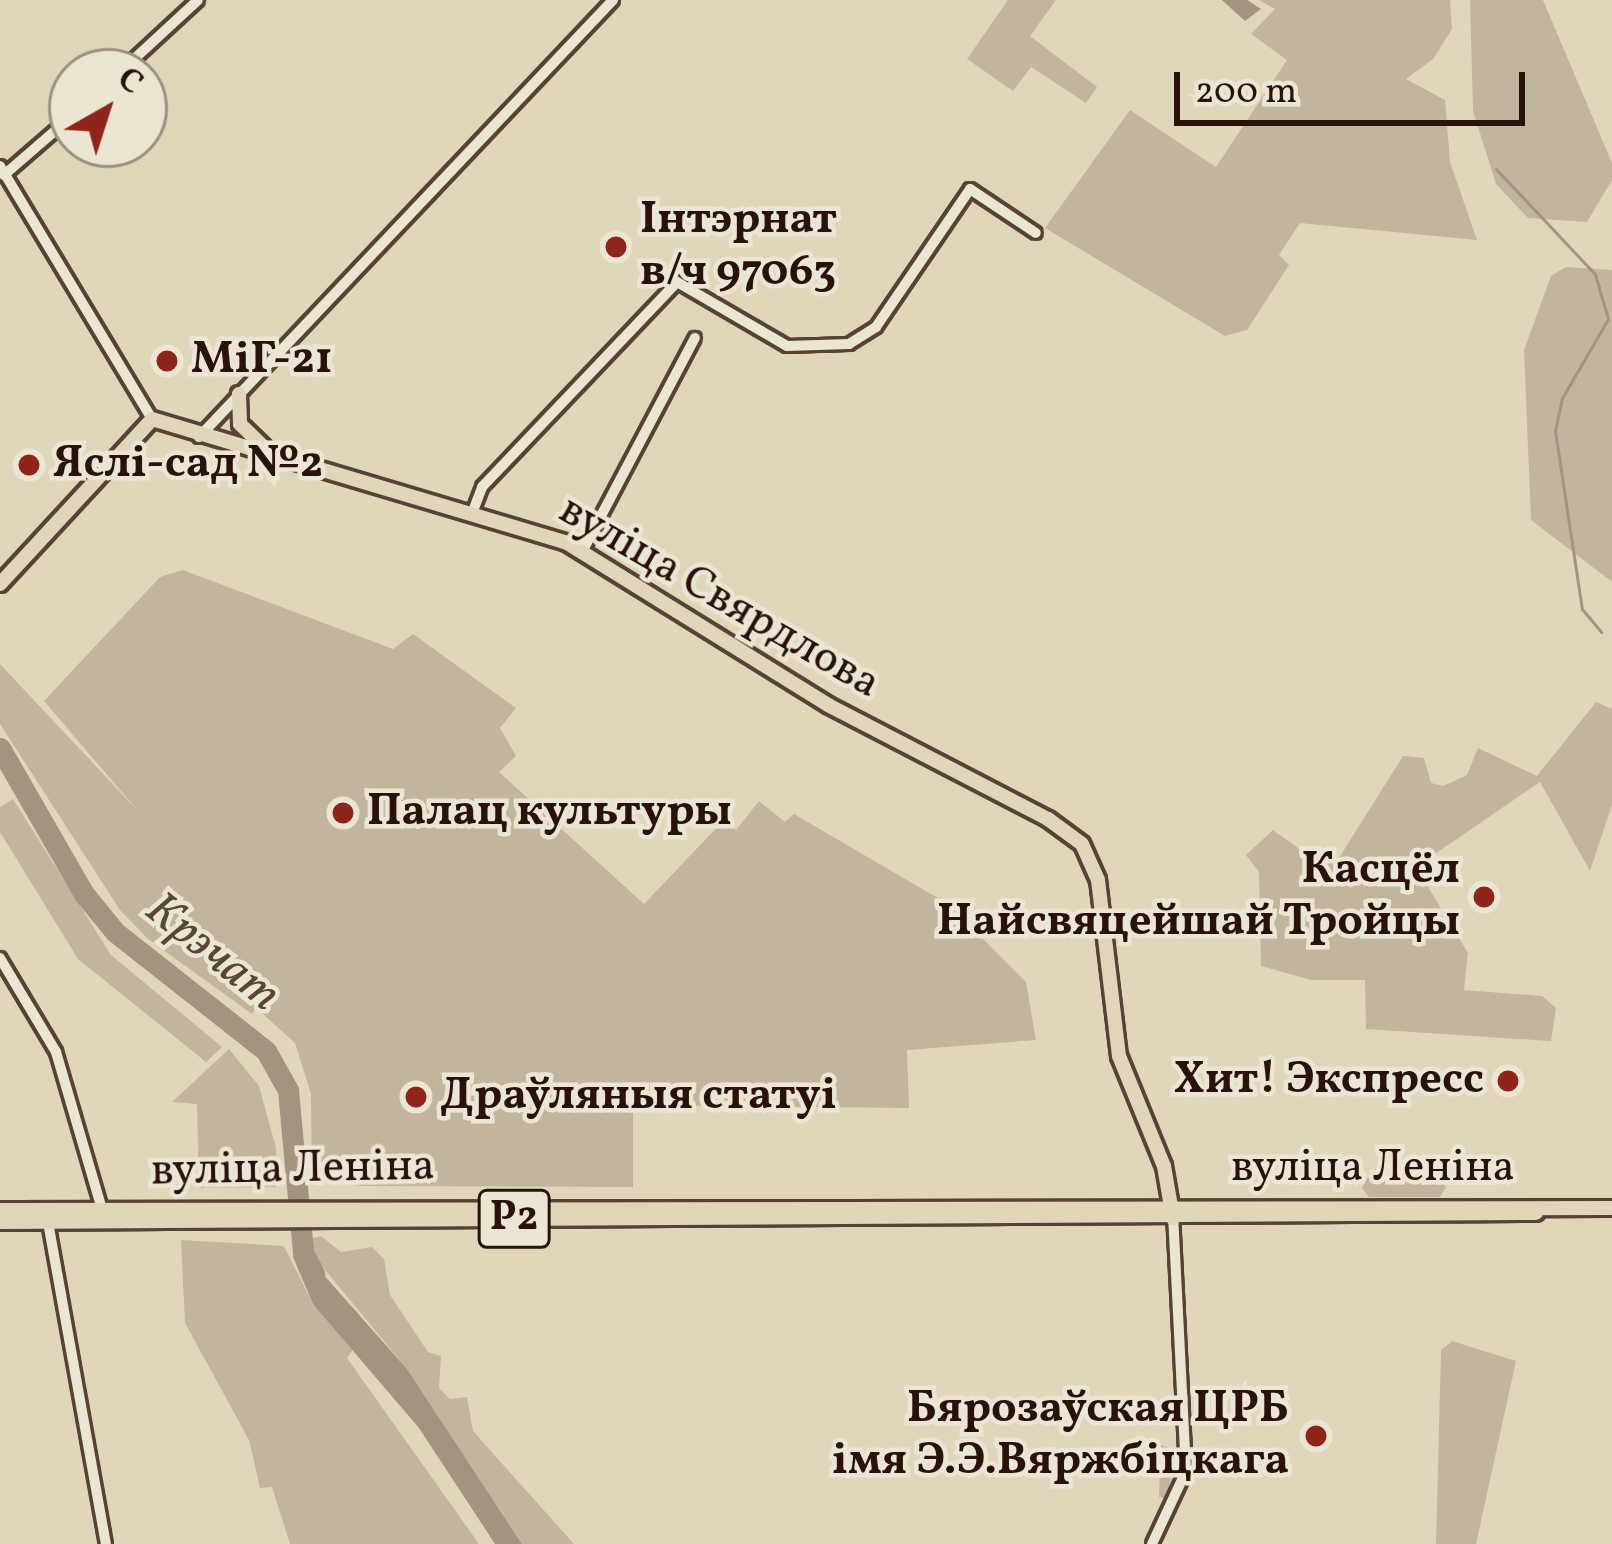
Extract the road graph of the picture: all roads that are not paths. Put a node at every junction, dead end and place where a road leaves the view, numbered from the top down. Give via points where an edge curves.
1 (198, 0) edge
2 (613, 0) edge
3 (146, 48) edge
4 (48, 135) edge
5 (2, 170) edge
6 (1036, 233) dead end
7 (695, 338) dead end
8 (239, 394) junction
9 (152, 418) junction
10 (198, 438) junction
11 (274, 457) junction
12 (473, 512) junction
13 (582, 552) junction
14 (0, 584) edge
15 (0, 958) edge
16 (1612, 1208) edge
17 (0, 1210) edge
18 (1172, 1212) junction
19 (102, 1215) junction
20 (48, 1216) junction
21 (0, 1222) edge
22 (106, 1544) edge
23 (1152, 1544) edge

1 - 3 street
2 - 8 street
4 - 5 street
5 - 9 street
6 - 12 street via 970,189 876,327 849,344 788,346 677,282 482,487
7 - 13 street
8 - 10 street
8 - 11 main road via 240,424
9 - 10 main road, вуліца Свярдлова
9 - 14 main road
10 - 11 main road, вуліца Свярдлова
11 - 12 main road, вуліца Свярдлова
12 - 13 main road, вуліца Свярдлова
13 - 18 main road, вуліца Свярдлова via 828,705 1082,844 1098,880 1119,1056 1164,1166
15 - 19 street via 76,1101
16 - 18 main road, вуліца Леніна / Р2
17 - 20 main road, вуліца Леніна / Р2
18 - 19 main road, вуліца Леніна / Р2
18 - 23 street via 1186,1472
19 - 20 main road, вуліца Леніна / Р2
20 - 21 main road, вуліца Леніна / Р2
20 - 22 street

